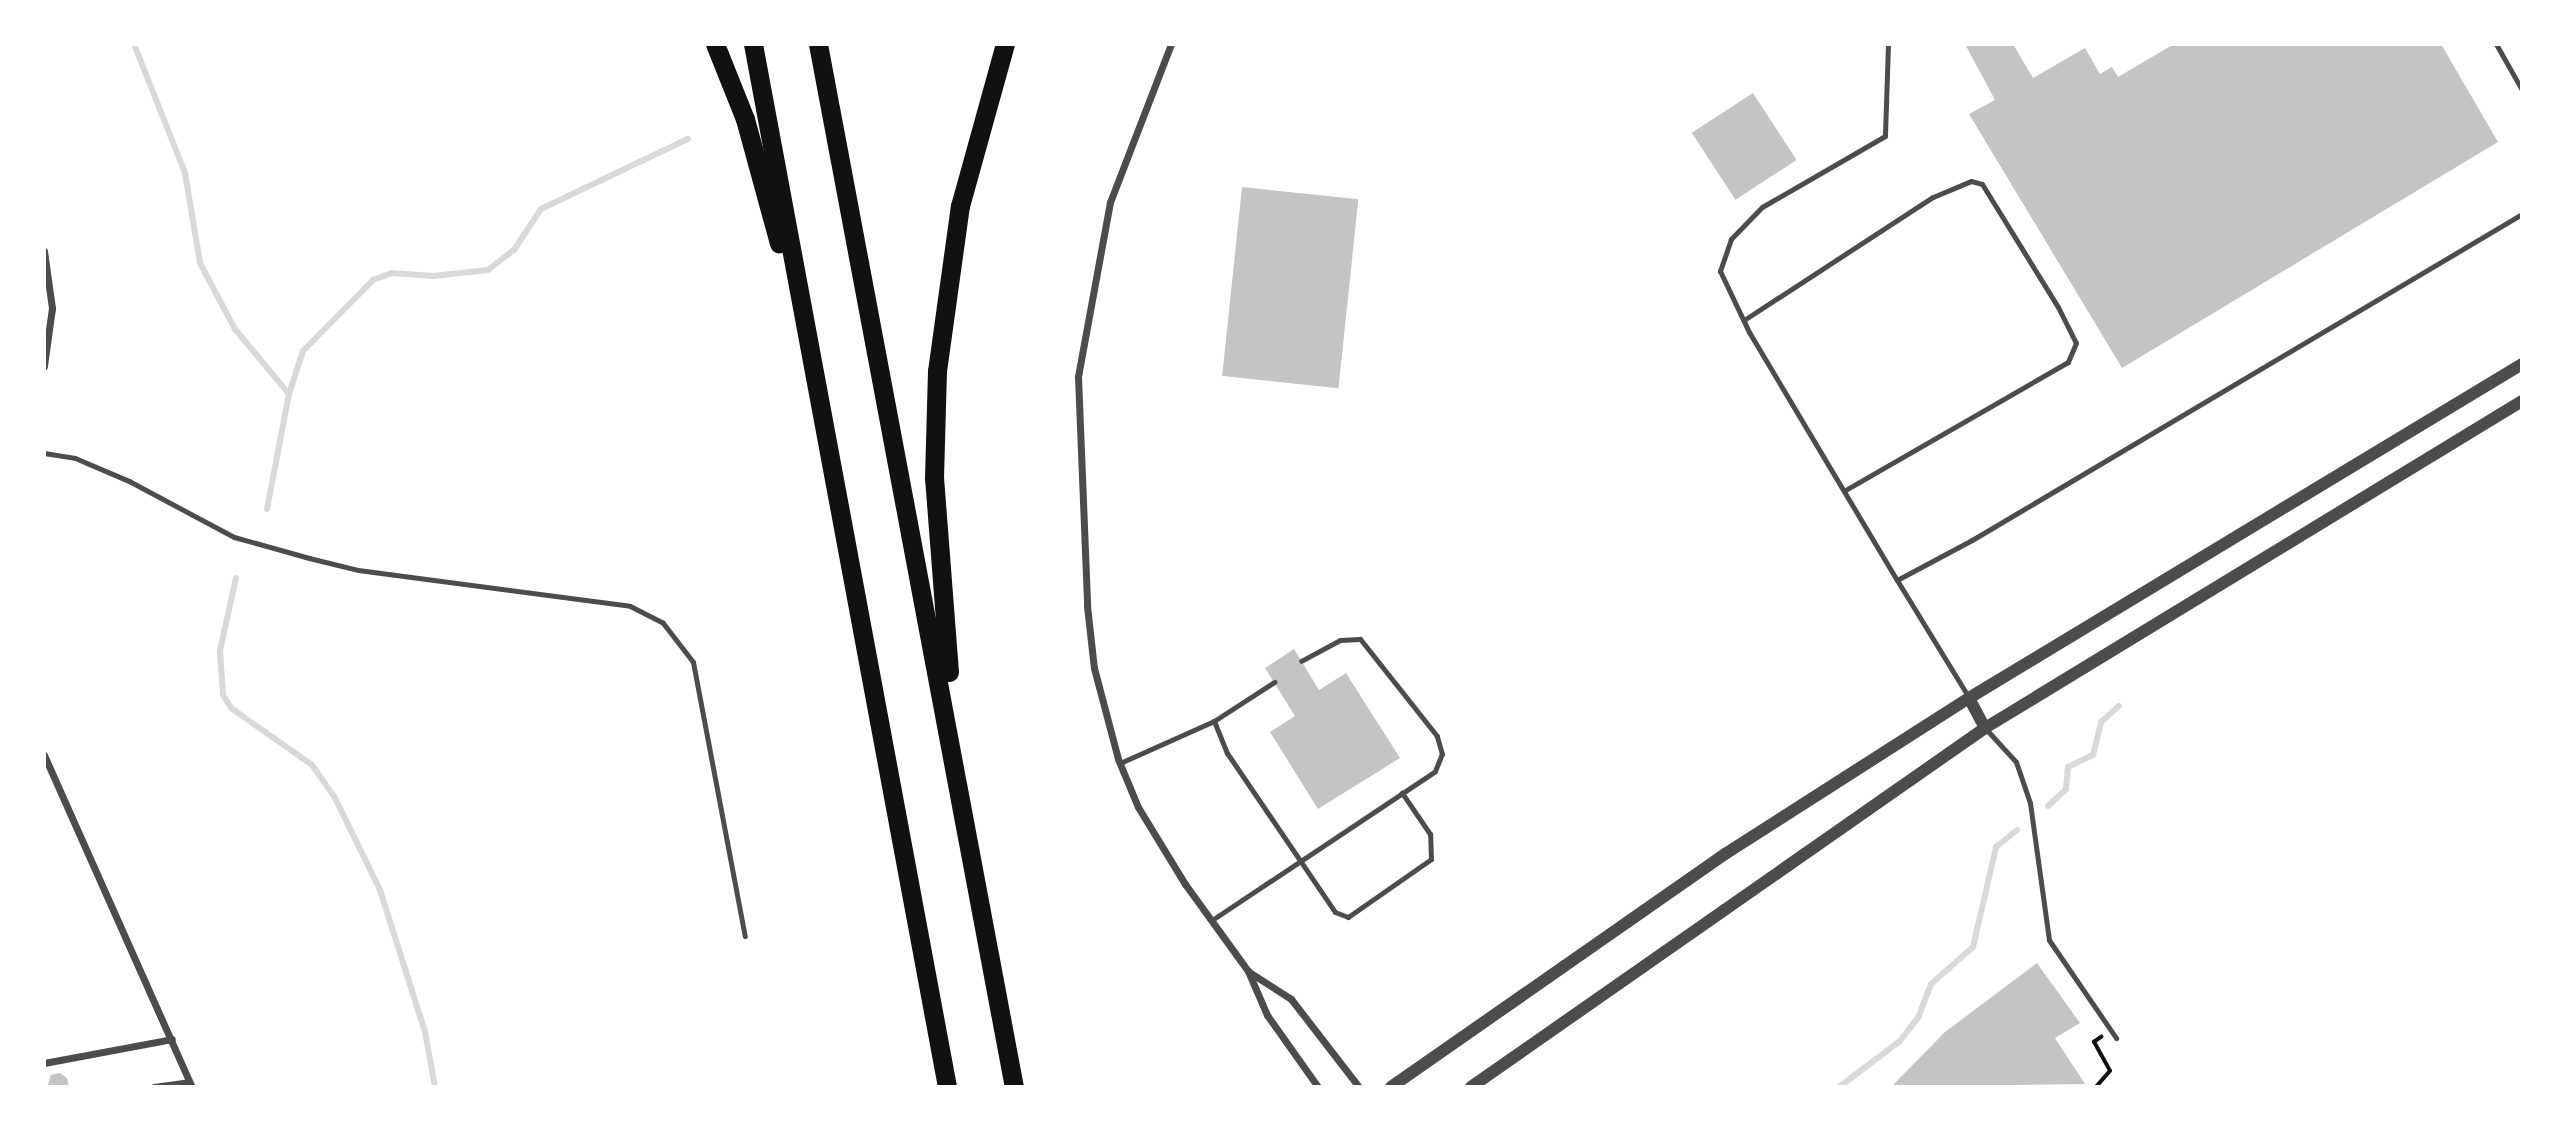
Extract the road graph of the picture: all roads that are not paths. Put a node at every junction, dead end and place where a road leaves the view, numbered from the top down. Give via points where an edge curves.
1 (715, 44) edge
2 (753, 44) edge
3 (818, 44) edge
4 (1005, 44) edge
5 (1171, 44) edge
6 (1888, 44) edge
7 (2496, 44) edge
8 (2522, 90) edge
9 (2522, 214) edge
10 (44, 251) edge
11 (1744, 320) junction
12 (2522, 364) edge
13 (44, 366) edge
14 (815, 385) junction
15 (2522, 401) edge
16 (44, 453) edge
17 (1844, 491) junction
18 (1897, 580) junction
19 (1301, 661) dead end
20 (1274, 682) dead end
21 (1969, 698) junction
22 (1214, 721) junction
23 (1985, 727) junction
24 (44, 755) edge
25 (1120, 763) junction
26 (957, 770) junction
27 (1402, 793) junction
28 (1301, 860) junction
29 (1212, 920) junction
30 (745, 936) dead end
31 (1248, 971) junction
32 (2116, 1038) dead end
33 (172, 1039) junction
34 (44, 1063) edge
35 (191, 1084) edge
36 (154, 1087) edge
37 (947, 1087) edge
38 (1014, 1087) edge
39 (1318, 1087) edge
40 (1359, 1087) edge
41 (1391, 1087) edge
42 (1471, 1087) edge

1 - 14 highway via 745,119
2 - 14 highway
3 - 26 highway
4 - 26 highway via 960,206 937,372 934,478
5 - 25 street via 1110,202 1077,377 1087,607 1094,668
6 - 11 lane via 1885,136 1762,207 1731,239 1720,271
7 - 8 lane
9 - 18 lane
10 - 13 street via 52,308
11 - 17 lane
11 - 17 lane via 1933,197 1971,181 1982,184 2058,307 2076,343 2068,362
12 - 21 street
14 - 37 highway
15 - 23 street
16 - 30 lane via 75,458 129,481 234,537 309,558 427,580 630,606 663,623 694,662
17 - 18 lane
18 - 21 lane
19 - 27 lane via 1340,640 1360,639 1437,736 1442,754 1435,771
20 - 22 lane
21 - 23 street
21 - 41 street via 1725,854
22 - 25 lane
22 - 28 lane via 1227,752
23 - 32 lane via 2015,762 2030,803 2049,940
23 - 42 street
24 - 33 street
25 - 29 street via 1138,807
26 - 38 highway
27 - 28 lane
27 - 28 lane via 1430,834 1431,859 1348,917 1335,912
28 - 29 lane
29 - 31 street
31 - 39 street via 1267,1015
31 - 40 street via 1291,999
33 - 34 street
33 - 35 street
35 - 36 street

